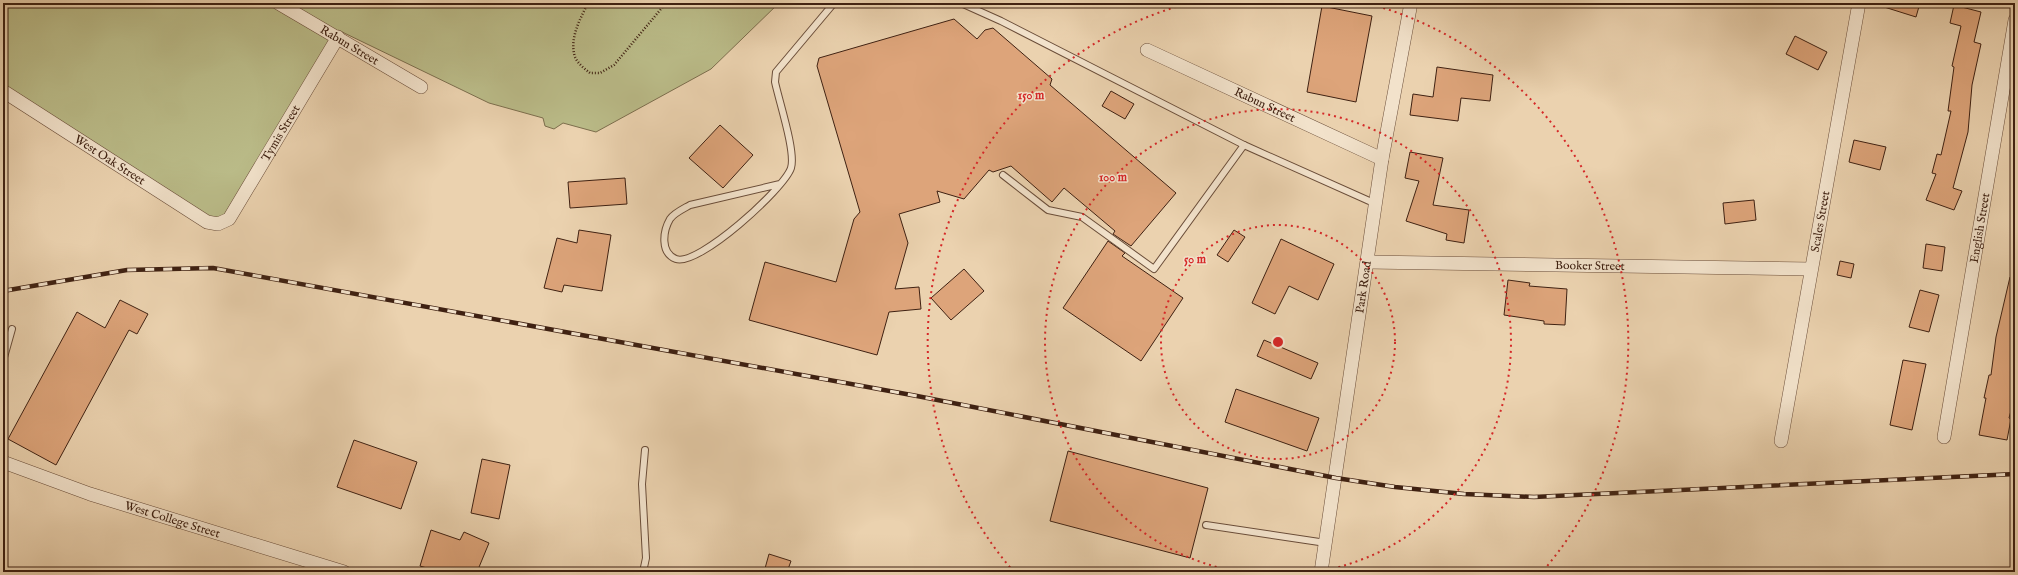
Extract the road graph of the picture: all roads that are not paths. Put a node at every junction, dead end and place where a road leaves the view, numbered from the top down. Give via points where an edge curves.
1 (278, 3) edge
2 (834, 3) edge
3 (961, 3) edge
4 (1411, 3) edge
5 (1859, 3) edge
6 (2015, 20) edge
7 (338, 37) junction
8 (1147, 50) dead end
9 (421, 87) dead end
10 (3, 90) edge
11 (1244, 144) junction
12 (1382, 159) junction
13 (1003, 175) dead end
14 (780, 184) junction
15 (1376, 204) junction
16 (218, 224) joint
17 (1368, 262) junction
18 (1811, 269) junction
19 (12, 329) dead end
20 (3, 361) edge
21 (1944, 437) dead end
22 (1781, 441) dead end
23 (645, 450) dead end
24 (3, 462) edge
25 (1206, 525) dead end
26 (1326, 543) junction
27 (344, 572) edge
28 (643, 572) edge
29 (1321, 572) edge

1 - 7 street, Rabun Street
2 - 14 lane via 776,72 775,82 792,152 791,167 787,177
3 - 11 lane
4 - 12 street, Park Road
5 - 18 street, Scales Street
6 - 21 street, English Street
7 - 9 street, Rabun Street
7 - 16 street, Tymis Street via 229,219
8 - 12 street, Rabun Street
10 - 16 street, West Oak Street via 207,222
11 - 13 lane via 1154,269 1082,217 1048,210
11 - 15 lane
12 - 15 street, Park Road
14 - 14 lane via 741,223 711,247 689,259 676,259 667,252 664,244 666,230 671,218 681,210 690,205
15 - 17 street, Park Road
17 - 18 street, Booker Street
17 - 26 street, Park Road
18 - 22 street, Scales Street
19 - 20 lane
23 - 28 lane via 642,484 646,558
24 - 27 street, West College Street via 90,494 310,564
25 - 26 lane
26 - 29 street, Park Road

